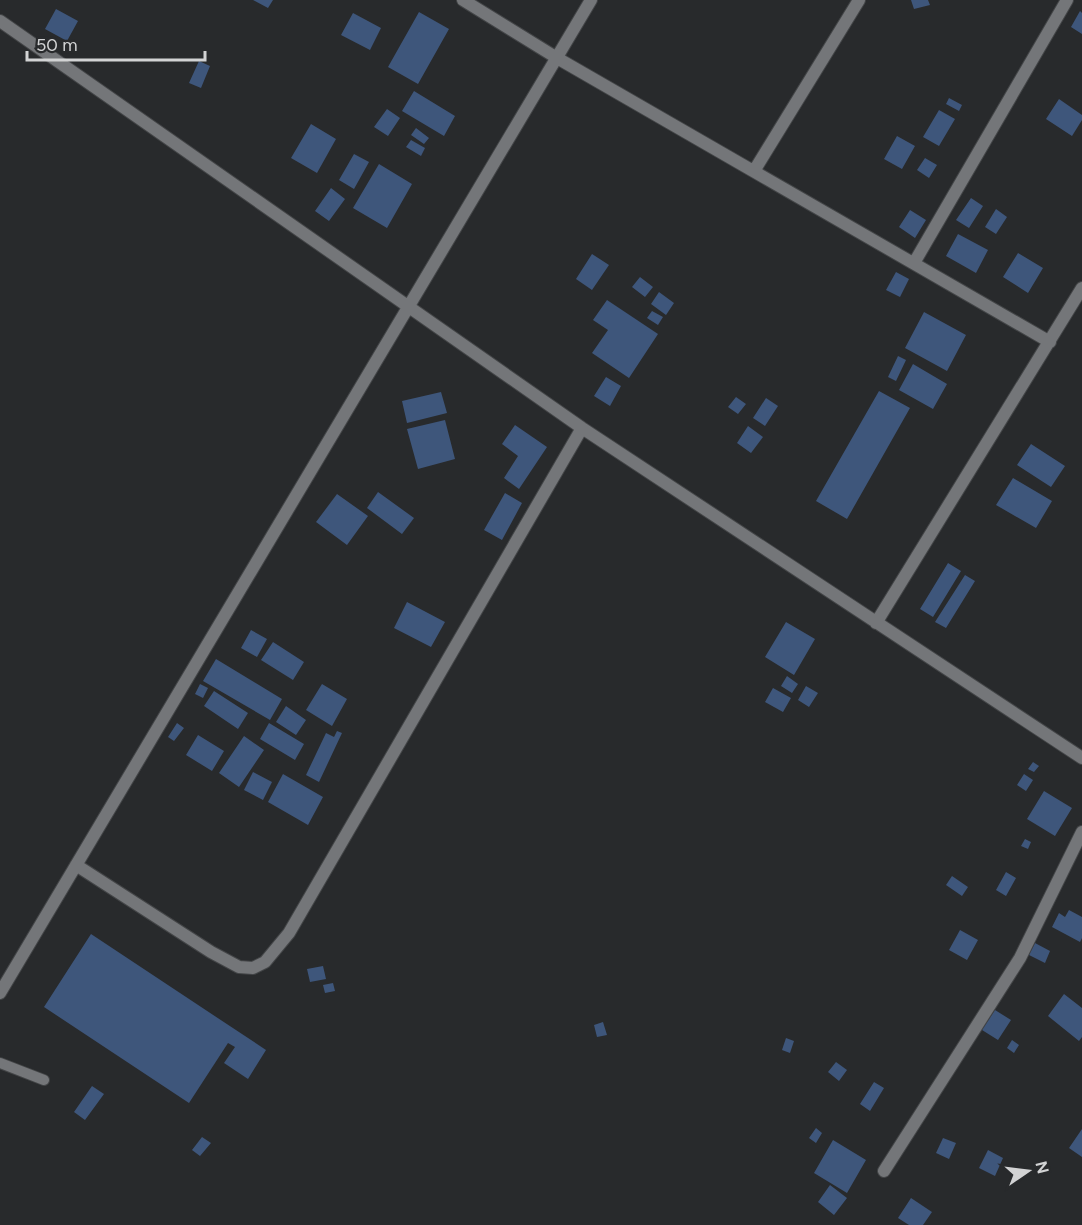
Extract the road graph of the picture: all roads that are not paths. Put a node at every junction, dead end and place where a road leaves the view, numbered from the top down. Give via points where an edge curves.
1 (463, 0) edge
2 (591, 0) edge
3 (859, 0) edge
4 (1066, 0) edge
5 (0, 21) edge
6 (557, 58) junction
7 (753, 171) junction
8 (914, 263) junction
9 (1082, 288) edge
10 (409, 307) junction
11 (1050, 342) junction
12 (582, 428) junction
13 (876, 622) junction
14 (1082, 758) edge
15 (1082, 832) edge
16 (76, 865) junction
17 (0, 993) edge
18 (0, 1063) edge
19 (44, 1080) dead end
20 (884, 1171) dead end

1 - 6 street
2 - 6 street
3 - 7 street
4 - 8 street
5 - 10 street
6 - 7 street
6 - 10 street
7 - 8 street
8 - 11 street
9 - 11 street
10 - 12 street
10 - 16 street
11 - 13 street
12 - 13 street
12 - 16 street via 300,916 265,962 253,968 239,967
13 - 14 street
15 - 20 street via 1020,958
16 - 17 street
18 - 19 lane

